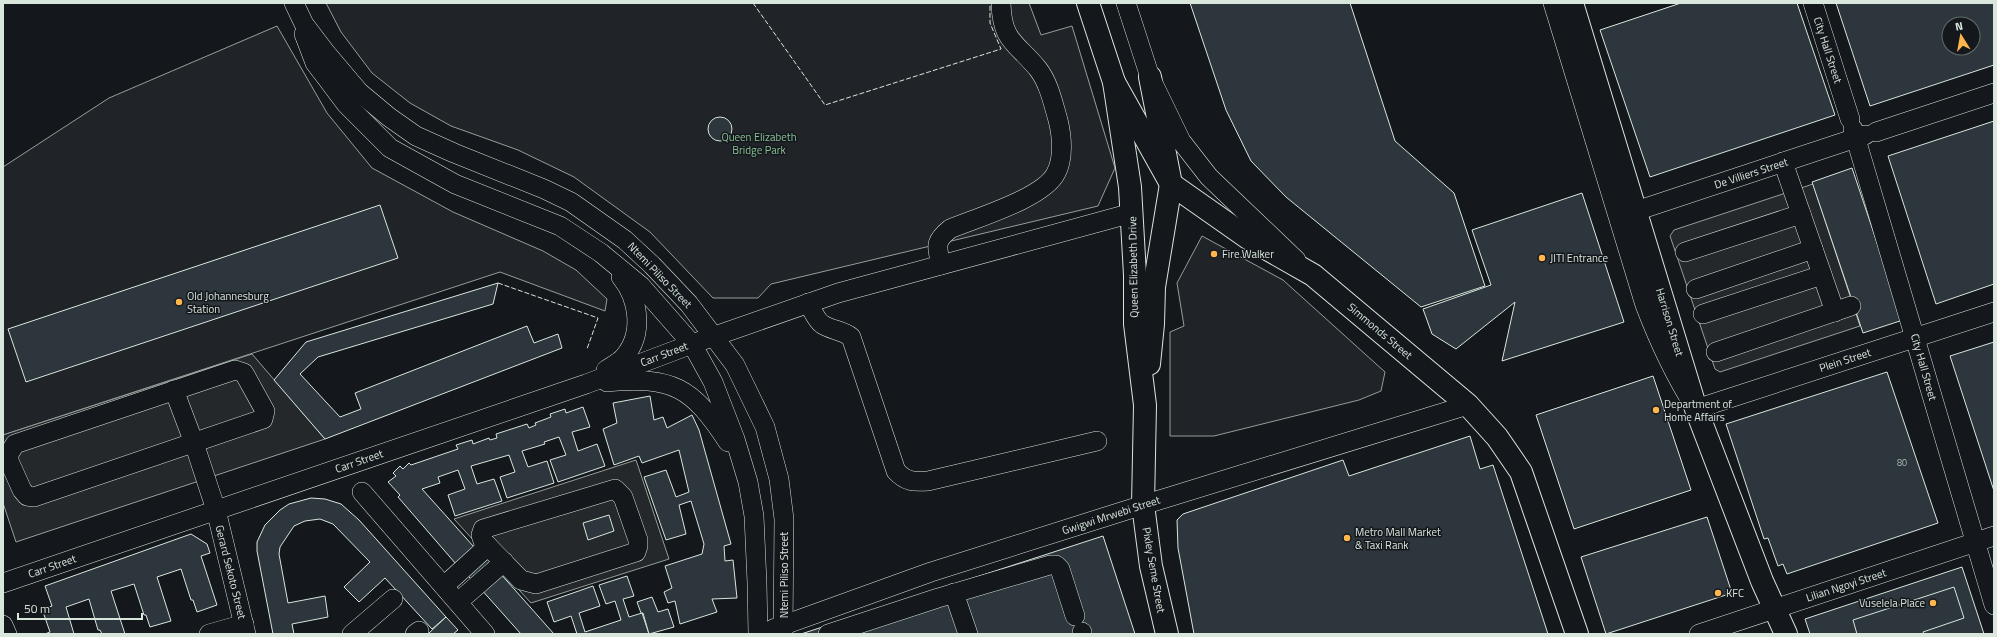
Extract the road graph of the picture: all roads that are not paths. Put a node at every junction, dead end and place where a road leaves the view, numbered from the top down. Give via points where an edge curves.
1 (294, 3) edge
2 (1001, 3) edge
3 (1088, 3) edge
4 (1126, 3) edge
5 (1553, 3) edge
6 (1572, 3) edge
7 (1813, 3) edge
8 (304, 23) junction
9 (1150, 77) junction
10 (1114, 82) junction
11 (1994, 93) edge
12 (1860, 131) junction
13 (1783, 162) junction
14 (1171, 184) junction
15 (1636, 211) junction
16 (1132, 213) junction
17 (1801, 214) junction
18 (1813, 249) junction
19 (1685, 252) dead end
20 (601, 253) junction
21 (941, 266) junction
22 (1822, 275) junction
23 (1313, 276) junction
24 (1696, 289) dead end
25 (808, 303) junction
26 (1994, 312) edge
27 (1703, 314) dead end
28 (713, 337) junction
29 (1915, 337) junction
30 (692, 344) junction
31 (1716, 352) dead end
32 (586, 384) junction
33 (174, 390) junction
34 (1468, 405) junction
35 (1144, 406) junction
36 (1696, 409) junction
37 (1097, 441) dead end
38 (194, 443) junction
39 (742, 464) junction
40 (362, 492) dead end
41 (1143, 505) junction
42 (216, 510) junction
43 (1994, 536) edge
44 (1974, 543) junction
45 (488, 546) junction
46 (504, 562) junction
47 (931, 572) junction
48 (3, 583) edge
49 (444, 586) junction
50 (946, 595) junction
51 (393, 599) dead end
52 (458, 602) junction
53 (1994, 605) edge
54 (1775, 609) junction
55 (3, 625) edge
56 (1080, 627) edge
57 (245, 629) edge
58 (784, 630) edge
59 (7, 634) edge
60 (209, 634) edge
61 (352, 634) edge
62 (485, 634) edge
63 (757, 634) edge
64 (828, 634) edge
65 (968, 634) edge
66 (1167, 634) edge
67 (1578, 634) edge
68 (1698, 634) edge
69 (1786, 634) edge

1 - 8 street
2 - 21 street via 1004,30 1008,38 1039,70 1051,94 1060,129 1061,156 1056,174 1046,186 1018,202 950,229 941,236 937,242
3 - 10 main road, Queen Elizabeth Drive
4 - 9 street
5 - 36 street via 1645,305 1676,379
6 - 15 main road, Harrison Street
7 - 12 street, City Hall Street
8 - 20 street, Ntemi Piliso Street via 306,43 315,62 346,104 390,148 455,184 560,226
8 - 28 street, Ntemi Piliso Street via 359,92 416,136 571,202 625,240 689,304
9 - 14 main road
9 - 23 street via 1181,141 1200,167
10 - 14 main road, Simmonds Street
10 - 16 main road, Queen Elizabeth Drive
11 - 12 street, De Villiers Street
12 - 13 street, De Villiers Street
12 - 29 street, City Hall Street
13 - 15 street, De Villiers Street
13 - 17 street
14 - 23 main road, Simmonds Street via 1248,238
14 - 35 main road via 1154,287 1153,324
15 - 36 main road, Harrison Street
16 - 21 street, Carr Street
16 - 35 main road, Queen Elizabeth Drive via 1135,324
17 - 18 street
17 - 19 street
18 - 22 street
18 - 24 street
20 - 30 street, Ntemi Piliso Street via 641,286
20 - 32 street via 627,284 634,300 636,330 632,345 624,358
21 - 25 street, Carr Street via 838,292
22 - 27 street
22 - 31 street via 1843,309
23 - 34 main road, Simmonds Street
25 - 28 street, Carr Street
25 - 37 street via 821,324 851,337 896,471 902,478 913,482 928,481
26 - 29 street, Plein Street
28 - 30 street, Carr Street
28 - 58 street, Ntemi Piliso Street via 735,365 751,395 765,427 779,479 784,519
29 - 36 street, Plein Street
29 - 44 street, City Hall Street
30 - 32 street, Carr Street
30 - 39 street, Ntemi Piliso Street via 714,382
32 - 39 street via 648,380 672,385 690,395 712,418
32 - 42 street, Carr Street
33 - 38 street, Gerard Sekoto Street
33 - 38 street via 234,370 244,373 266,411 263,419
33 - 38 street via 15,444 9,454 9,461 22,490 27,496 34,497
34 - 41 street, Gwigwi Mrwebi Street
34 - 67 main road, Simmonds Street via 1496,437 1521,472
35 - 41 main road, Queen Elizabeth Drive
36 - 54 main road, Harrison Street via 1762,582
38 - 42 street, Gerard Sekoto Street
39 - 63 street, Ntemi Piliso Street via 754,516
40 - 49 street
41 - 47 street, Gwigwi Mrwebi Street
41 - 66 main road, Pixley Seme Street via 1151,566
42 - 48 street, Carr Street
42 - 57 street, Gerard Sekoto Street
43 - 44 street, Lilian Ngoyi Street
44 - 53 street, City Hall Street
44 - 54 street, Lilian Ngoyi Street
45 - 46 street
45 - 46 street via 481,535 483,529 615,489 623,497 638,540 636,552 536,584 521,580
45 - 49 street
46 - 52 street
47 - 50 street
47 - 58 street, Gwigwi Mrwebi Street
49 - 52 street
50 - 56 street via 1056,565 1060,569
50 - 64 street
50 - 65 street
51 - 61 street
52 - 62 street
54 - 68 street, Lilian Ngoyi Street
54 - 69 main road, Harrison Street
55 - 59 street
57 - 60 street
58 - 63 street, Gwigwi Mrwebi Street

